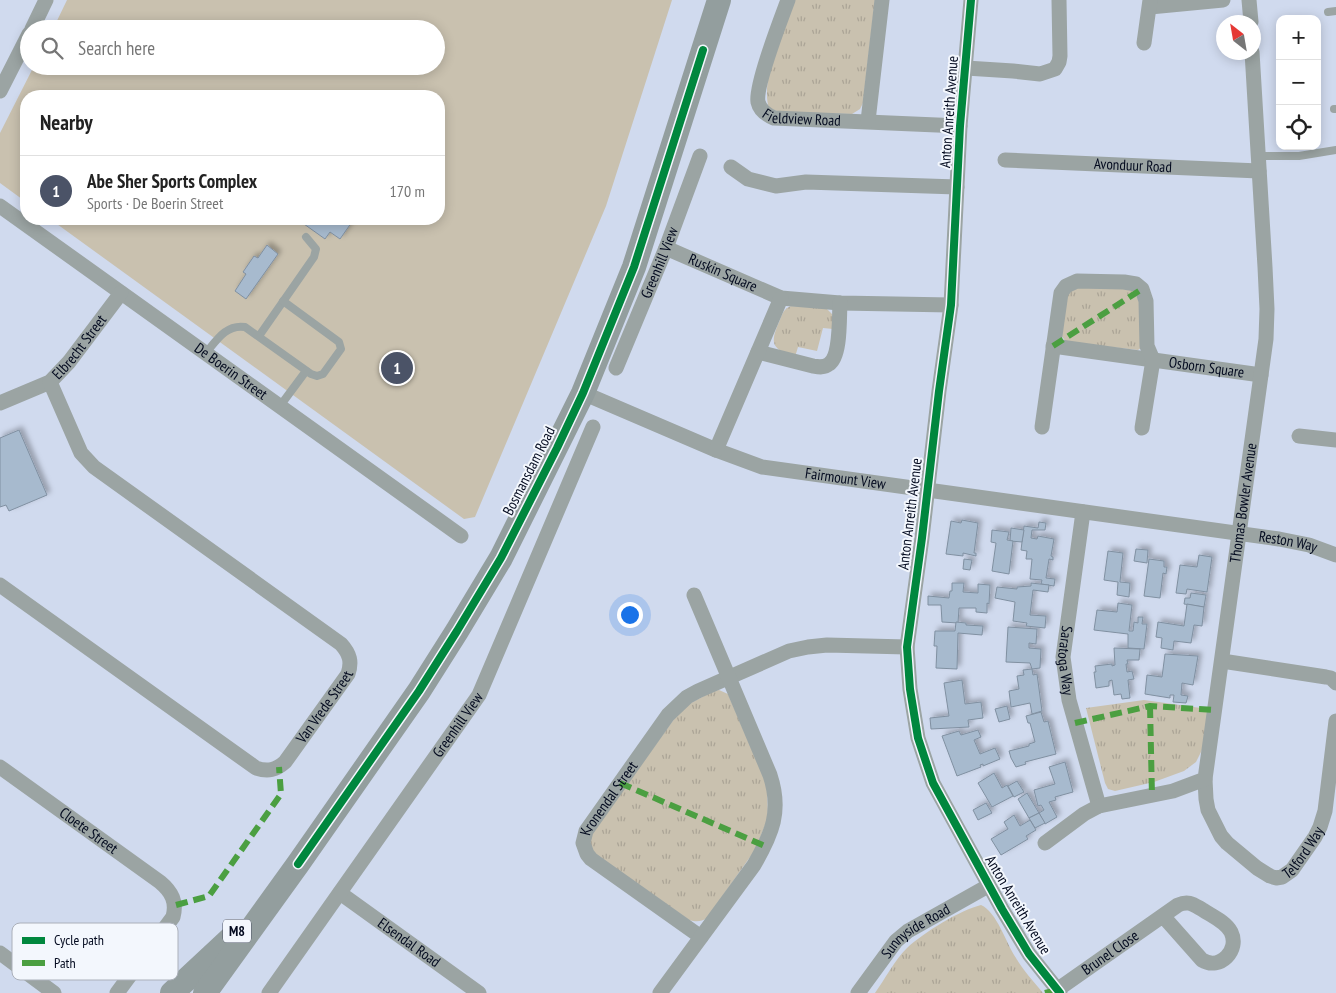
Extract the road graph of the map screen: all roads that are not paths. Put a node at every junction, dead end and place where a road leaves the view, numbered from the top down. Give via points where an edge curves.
1 (46, 0) edge
2 (719, 0) edge
3 (788, 0) edge
4 (882, 0) edge
5 (971, 0) edge
6 (1059, 0) edge
7 (1222, 0) edge
8 (1249, 0) edge
9 (1150, 4) edge
10 (1250, 15) edge
11 (36, 20) edge
12 (1144, 43) dead end
13 (20, 52) edge
14 (1253, 60) edge
15 (966, 68) junction
16 (0, 91) edge
17 (868, 121) junction
18 (960, 126) junction
19 (1336, 150) edge
20 (700, 156) dead end
21 (1259, 156) junction
22 (1005, 160) dead end
23 (731, 167) dead end
24 (1260, 172) junction
25 (957, 186) junction
26 (0, 206) edge
27 (20, 220) edge
28 (27, 225) edge
29 (306, 237) dead end
30 (666, 248) junction
31 (121, 292) junction
32 (781, 298) junction
33 (283, 301) junction
34 (840, 303) junction
35 (951, 305) junction
36 (259, 336) junction
37 (1053, 346) junction
38 (758, 352) junction
39 (206, 353) junction
40 (1153, 360) junction
41 (616, 368) dead end
42 (306, 371) junction
43 (1261, 375) junction
44 (50, 382) junction
45 (583, 393) junction
46 (0, 403) edge
47 (280, 406) junction
48 (593, 427) dead end
49 (1042, 427) dead end
50 (1142, 428) dead end
51 (1298, 436) dead end
52 (1336, 440) edge
53 (716, 450) junction
54 (927, 491) junction
55 (1084, 512) junction
56 (1239, 534) junction
57 (461, 536) dead end
58 (1336, 555) edge
59 (0, 585) edge
60 (694, 595) dead end
61 (907, 647) junction
62 (1222, 661) junction
63 (730, 677) junction
64 (1336, 683) edge
65 (1336, 721) edge
66 (0, 767) edge
67 (1205, 779) junction
68 (1099, 806) junction
69 (1046, 843) dead end
70 (298, 864) junction
71 (988, 886) junction
72 (340, 893) junction
73 (1163, 916) junction
74 (169, 923) edge
75 (701, 937) junction
76 (0, 953) edge
77 (12, 962) edge
78 (36, 980) edge
79 (127, 980) edge
80 (1059, 991) edge
81 (54, 993) edge
82 (117, 993) edge
83 (172, 993) edge
84 (205, 993) edge
85 (269, 993) edge
86 (479, 993) edge
87 (660, 993) edge
88 (858, 993) edge

1 - 11 street
2 - 45 main road, Bosmansdam Road / M8 via 634,267
3 - 17 street, Fieldview Road via 762,79 758,96 760,107 774,118
4 - 17 street
5 - 15 street, Anton Anreith Avenue
6 - 15 street via 1060,56 1055,69 1040,74
7 - 9 street
8 - 10 street
9 - 12 street
13 - 16 street
14 - 21 street, Thomas Bowler Avenue
15 - 18 street, Anton Anreith Avenue
17 - 18 street, Fieldview Road
18 - 25 street, Anton Anreith Avenue
19 - 21 lane via 1299,156
20 - 30 street, Greenhill View
21 - 24 street, Thomas Bowler Avenue
22 - 24 street, Avonduur Road
23 - 25 street via 748,179 776,186 806,182
24 - 43 street, Thomas Bowler Avenue via 1267,309
25 - 35 street, Anton Anreith Avenue
26 - 27 street, De Boerin Street
28 - 31 street, De Boerin Street
29 - 33 lane via 316,249 316,254
30 - 32 street, Ruskin Square
30 - 41 street, Greenhill View
31 - 39 street, De Boerin Street
31 - 44 street, Elbrecht Street via 69,362
32 - 34 street, Ruskin Square
32 - 38 street
33 - 36 lane
33 - 42 lane via 341,345 323,374 317,376
34 - 35 street, Ruskin Square
34 - 38 street via 837,348 830,364 813,366
35 - 54 street, Anton Anreith Avenue
36 - 39 lane via 244,327 232,328
36 - 42 lane
37 - 40 street, Osborn Square
37 - 40 street, Osborn Square via 1061,293 1066,286 1077,280 1124,282 1139,286 1144,293 1148,346
37 - 49 street, Osborn Square
38 - 53 street
39 - 47 street, De Boerin Street
40 - 43 street, Osborn Square
40 - 50 street, Osborn Square
42 - 47 lane
43 - 56 street, Thomas Bowler Avenue
44 - 46 street, Elbrecht Street
44 - 59 street, Van Vrede Street via 81,453 94,467 341,644 349,655 350,667 285,762 264,771
45 - 53 street, Fairmount View
45 - 70 main road, Bosmansdam Road / M8 via 501,558 458,631
47 - 57 street, De Boerin Street
48 - 72 street, Greenhill View via 479,695
51 - 52 street
53 - 54 street, Fairmount View via 762,467
54 - 55 street, Fairmount View
54 - 61 street, Anton Anreith Avenue
55 - 56 street, Fairmount View
55 - 68 street, Saratoga Way via 1063,657 1069,700
56 - 58 street, Reston Way via 1309,545
56 - 62 street, Thomas Bowler Avenue
60 - 63 street
61 - 63 street, Kronendal Street via 808,646
61 - 71 street, Anton Anreith Avenue via 918,738 932,783
62 - 64 street via 1326,677
62 - 67 street, Thomas Bowler Avenue
63 - 75 street via 770,775 776,807 765,846
63 - 75 street, Kronendal Street via 687,697 668,715 586,830 584,838 584,848 591,859
65 - 67 street, Telford Way via 1320,828 1292,870 1282,877 1263,872 1221,836 1208,810
66 - 74 street, Cloete Street via 160,882 176,905
67 - 68 street via 1173,791
68 - 69 street
70 - 83 main road, Bosmansdam Road / M8 via 225,944
70 - 84 main road, Bosmansdam Road / M8
71 - 80 street, Anton Anreith Avenue via 1029,954
71 - 88 street, Sunnyside Road via 908,931 896,941
72 - 85 street, Greenhill View
72 - 86 street, Elsendal Road
73 - 73 street, Brunel Close via 1178,905 1190,903 1226,926 1233,937 1231,951 1223,960 1213,964 1202,960
73 - 80 street, Brunel Close
75 - 87 street
76 - 77 street
78 - 81 street
79 - 82 street, Cloete Street

